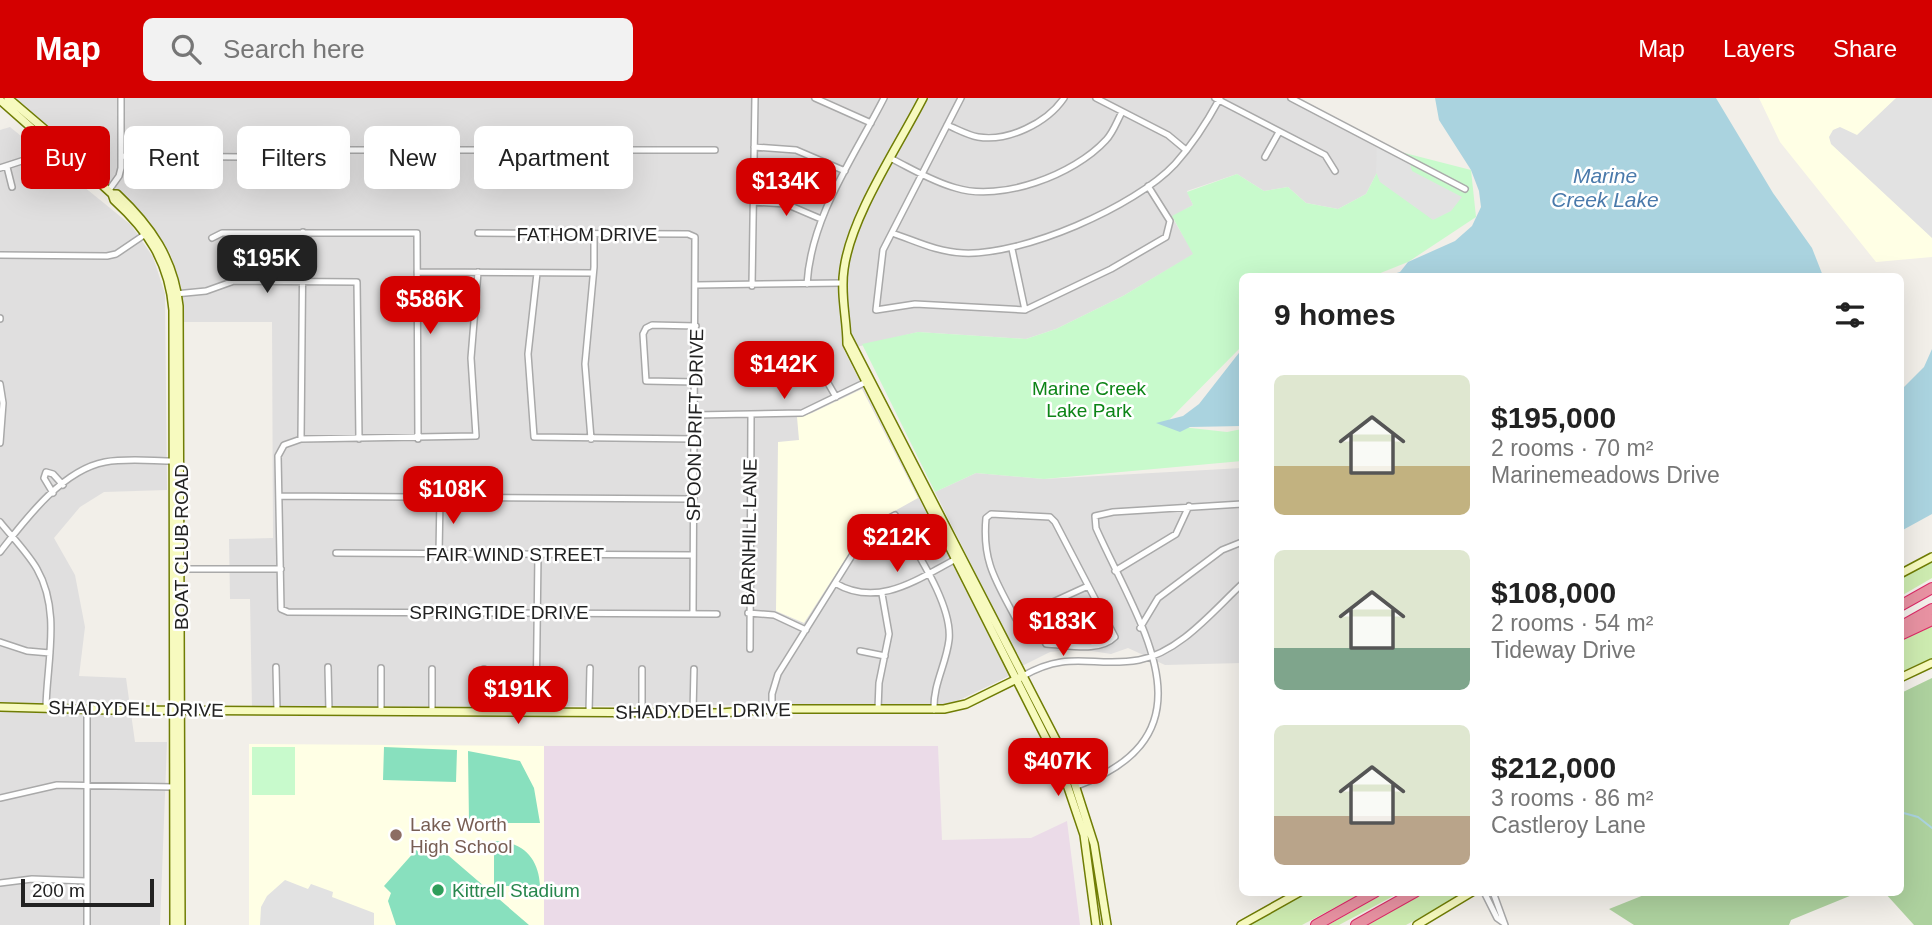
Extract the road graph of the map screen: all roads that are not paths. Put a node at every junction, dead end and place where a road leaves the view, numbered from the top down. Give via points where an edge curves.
1 (8, 98) edge
2 (121, 98) edge
3 (755, 98) edge
4 (815, 98) edge
5 (884, 98) edge
6 (923, 98) edge
7 (961, 98) edge
8 (1064, 98) edge
9 (1096, 98) edge
10 (1291, 98) edge
11 (1218, 99) edge
12 (0, 100) edge
13 (1122, 112) junction
14 (871, 123) junction
15 (947, 125) junction
16 (29, 126) edge
17 (40, 126) edge
18 (1279, 132) junction
19 (754, 147) junction
20 (715, 150) dead end
21 (1186, 150) junction
22 (121, 156) junction
23 (1265, 157) dead end
24 (892, 159) junction
25 (21, 162) edge
26 (4, 167) edge
27 (1335, 170) dead end
28 (845, 171) junction
29 (921, 174) junction
30 (1148, 186) junction
31 (12, 187) dead end
32 (108, 189) edge
33 (1465, 189) dead end
34 (111, 192) junction
35 (754, 202) junction
36 (821, 219) junction
37 (303, 232) junction
38 (147, 233) junction
39 (478, 233) dead end
40 (892, 233) junction
41 (594, 234) junction
42 (695, 237) joint
43 (212, 238) dead end
44 (1012, 249) junction
45 (0, 255) edge
46 (417, 272) junction
47 (478, 272) junction
48 (537, 272) junction
49 (593, 273) junction
50 (302, 282) junction
51 (842, 283) junction
52 (807, 284) junction
53 (696, 285) junction
54 (752, 286) junction
55 (175, 294) junction
56 (1024, 310) junction
57 (696, 326) junction
58 (752, 356) dead end
59 (868, 381) junction
60 (695, 383) junction
61 (0, 384) edge
62 (836, 397) junction
63 (695, 415) junction
64 (751, 415) junction
65 (301, 439) junction
66 (359, 439) junction
67 (418, 439) junction
68 (591, 439) junction
69 (695, 439) junction
70 (0, 443) edge
71 (177, 461) junction
72 (63, 485) junction
73 (53, 493) junction
74 (281, 496) junction
75 (440, 497) junction
76 (694, 499) junction
77 (1239, 504) edge
78 (1189, 506) junction
79 (0, 522) edge
80 (12, 537) junction
81 (1239, 543) edge
82 (174, 546) junction
83 (0, 552) edge
84 (336, 553) dead end
85 (439, 554) junction
86 (538, 554) junction
87 (694, 555) junction
88 (1932, 557) edge
89 (958, 558) junction
90 (181, 569) junction
91 (281, 569) junction
92 (1115, 571) junction
93 (1904, 572) edge
94 (926, 574) junction
95 (835, 583) junction
96 (1088, 586) junction
97 (1239, 587) edge
98 (1932, 588) edge
99 (882, 594) junction
100 (1904, 604) edge
101 (1932, 609) edge
102 (538, 613) junction
103 (693, 613) junction
104 (748, 613) junction
105 (1032, 613) junction
106 (717, 614) dead end
107 (181, 620) junction
108 (1932, 620) edge
109 (1904, 625) edge
110 (1140, 628) junction
111 (806, 630) junction
112 (1904, 633) edge
113 (0, 642) edge
114 (750, 649) dead end
115 (860, 651) dead end
116 (50, 653) junction
117 (886, 656) junction
118 (1153, 656) junction
119 (1932, 663) edge
120 (276, 667) dead end
121 (328, 667) dead end
122 (381, 668) dead end
123 (590, 668) dead end
124 (432, 669) dead end
125 (484, 669) dead end
126 (642, 669) dead end
127 (694, 669) dead end
128 (1904, 676) edge
129 (1020, 678) junction
130 (0, 706) edge
131 (46, 707) junction
132 (87, 709) junction
133 (772, 709) junction
134 (878, 709) junction
135 (178, 710) junction
136 (934, 710) junction
137 (277, 711) junction
138 (329, 711) junction
139 (381, 711) junction
140 (432, 711) junction
141 (484, 712) junction
142 (536, 712) junction
143 (589, 712) junction
144 (642, 712) junction
145 (694, 712) junction
146 (86, 785) junction
147 (174, 787) junction
148 (1073, 788) junction
149 (0, 798) edge
150 (86, 881) junction
151 (0, 883) edge
152 (1293, 896) edge
153 (1368, 896) edge
154 (1408, 896) edge
155 (1465, 896) edge
156 (1485, 896) edge
157 (1495, 896) edge
158 (1104, 910) junction
159 (1094, 912) junction
160 (1503, 924) edge
161 (87, 925) edge
162 (174, 925) edge
163 (181, 925) edge
164 (1096, 925) edge
165 (1107, 925) edge
166 (1241, 925) edge
167 (1316, 925) edge
168 (1356, 925) edge
169 (1417, 925) edge

1 - 17 main road, BOAT CLUB ROAD
2 - 22 street
3 - 19 street
4 - 14 street
5 - 14 street
6 - 24 main road
7 - 15 street
8 - 15 street via 1044,117 1006,136 976,136
9 - 13 street
10 - 33 street
11 - 18 street
11 - 21 street
12 - 16 main road, BOAT CLUB ROAD
13 - 21 street via 1168,135
13 - 29 street via 1106,140 1088,154 1069,167 1015,189 979,192
14 - 28 street
15 - 29 street
18 - 23 street
18 - 27 street via 1325,155
19 - 28 street via 796,150
19 - 35 street
20 - 22 street via 274,150 245,157
21 - 30 street
22 - 34 street
24 - 29 street
24 - 51 main road via 856,226
25 - 26 street
26 - 31 street
28 - 36 street
29 - 40 street
30 - 44 street via 1059,234
30 - 56 street via 1170,221 1166,237
32 - 34 main road, BOAT CLUB ROAD
34 - 38 main road, BOAT CLUB ROAD
34 - 55 main road, BOAT CLUB ROAD via 152,230 168,259
35 - 36 street via 786,204
35 - 54 street
36 - 52 street
37 - 43 street via 222,233
37 - 46 street via 416,233
37 - 50 street
38 - 45 street via 107,256
38 - 55 main road, BOAT CLUB ROAD
39 - 41 street, FATHOM DRIVE
40 - 44 street via 960,253
40 - 56 street via 881,258 876,310 915,304
41 - 42 street, FATHOM DRIVE
41 - 49 street
42 - 53 street, SPOON DRIFT DRIVE
44 - 56 street
46 - 47 street
46 - 67 street
47 - 48 street
47 - 67 street via 471,358 475,437
48 - 49 street
48 - 68 street via 528,354 534,437
49 - 68 street via 586,345
50 - 55 street via 234,281 206,291
50 - 65 street
50 - 66 street via 357,282
51 - 52 street
51 - 59 main road via 847,344
52 - 54 street
53 - 54 street
53 - 57 street, SPOON DRIFT DRIVE
55 - 71 main road, BOAT CLUB ROAD
57 - 60 street, SPOON DRIFT DRIVE
57 - 60 street via 648,326 643,348 646,381
58 - 62 street via 814,359
59 - 62 street
59 - 89 main road
60 - 63 street, SPOON DRIFT DRIVE
61 - 70 street
62 - 64 street via 802,413
63 - 64 street
63 - 69 street, SPOON DRIFT DRIVE
64 - 104 street, BARNHILL LANE
65 - 66 street
65 - 74 street via 284,445 278,456
66 - 67 street
68 - 69 street
69 - 76 street, SPOON DRIFT DRIVE
71 - 72 street via 104,462
71 - 82 main road, BOAT CLUB ROAD
71 - 90 main road, BOAT CLUB ROAD
72 - 73 street
72 - 73 street via 46,472 44,478
73 - 80 street
74 - 75 street
74 - 91 street
75 - 76 street
75 - 85 street
76 - 87 street, SPOON DRIFT DRIVE
77 - 78 street
78 - 92 street via 1176,534
78 - 92 street via 1095,516
79 - 80 street
80 - 83 street
80 - 116 street via 38,570 47,593
81 - 110 street via 1222,550 1158,598
82 - 107 main road via 178,549
82 - 135 main road, BOAT CLUB ROAD
84 - 85 street, FAIR WIND STREET
85 - 86 street, FAIR WIND STREET
86 - 87 street, FAIR WIND STREET
86 - 102 street
87 - 103 street, SPOON DRIFT DRIVE
88 - 93 main road
89 - 94 street
89 - 129 main road
90 - 91 street
90 - 107 main road, BOAT CLUB ROAD
91 - 102 street, SPRINGTIDE DRIVE via 281,609 288,612
92 - 110 street
94 - 95 street via 895,515 863,538
94 - 99 street
94 - 136 street via 949,627 947,651 933,692
95 - 99 street via 861,593
95 - 111 street
96 - 105 street
96 - 105 street via 1115,637 1108,644 1046,644
96 - 105 street via 1049,517 990,514 984,548 996,582 1016,619
97 - 118 street, SHADYDELL DRIVE via 1170,648
98 - 100 highway
99 - 117 street via 889,634
101 - 109 highway
102 - 103 street, SPRINGTIDE DRIVE
102 - 142 street
103 - 106 street, SPRINGTIDE DRIVE
104 - 111 street via 774,615
104 - 114 street, BARNHILL LANE
107 - 135 main road, BOAT CLUB ROAD
108 - 112 highway
110 - 118 street
111 - 133 street via 774,684
113 - 116 street
115 - 117 street
116 - 131 street
117 - 134 street
118 - 129 street, SHADYDELL DRIVE via 1121,662 1073,659
118 - 148 street via 1159,679 1158,705 1146,740 1126,763
119 - 128 main road
120 - 137 street
121 - 138 street
122 - 139 street
123 - 143 street
124 - 140 street
125 - 141 street
126 - 144 street
127 - 145 street
129 - 136 main road, SHADYDELL DRIVE via 966,704
129 - 148 main road
130 - 131 main road, SHADYDELL DRIVE
131 - 132 main road, SHADYDELL DRIVE
132 - 135 main road, SHADYDELL DRIVE
132 - 146 street
133 - 134 main road, SHADYDELL DRIVE
133 - 145 main road, SHADYDELL DRIVE
134 - 136 main road, SHADYDELL DRIVE
135 - 137 main road, SHADYDELL DRIVE
135 - 147 main road, BOAT CLUB ROAD
135 - 163 main road, BOAT CLUB ROAD
137 - 138 main road, SHADYDELL DRIVE
138 - 139 main road, SHADYDELL DRIVE
139 - 140 main road, SHADYDELL DRIVE
140 - 141 main road, SHADYDELL DRIVE
141 - 142 main road, SHADYDELL DRIVE
142 - 143 main road, SHADYDELL DRIVE
143 - 144 main road, SHADYDELL DRIVE
144 - 145 main road, SHADYDELL DRIVE
146 - 147 street
146 - 149 street via 39,788
146 - 150 street
147 - 162 main road, BOAT CLUB ROAD
148 - 158 main road via 1094,844
148 - 159 main road
150 - 151 street
150 - 161 street
152 - 166 main road
153 - 167 highway
154 - 168 highway
155 - 169 main road
156 - 160 street
157 - 160 street
158 - 159 main road
158 - 165 main road
159 - 164 main road

